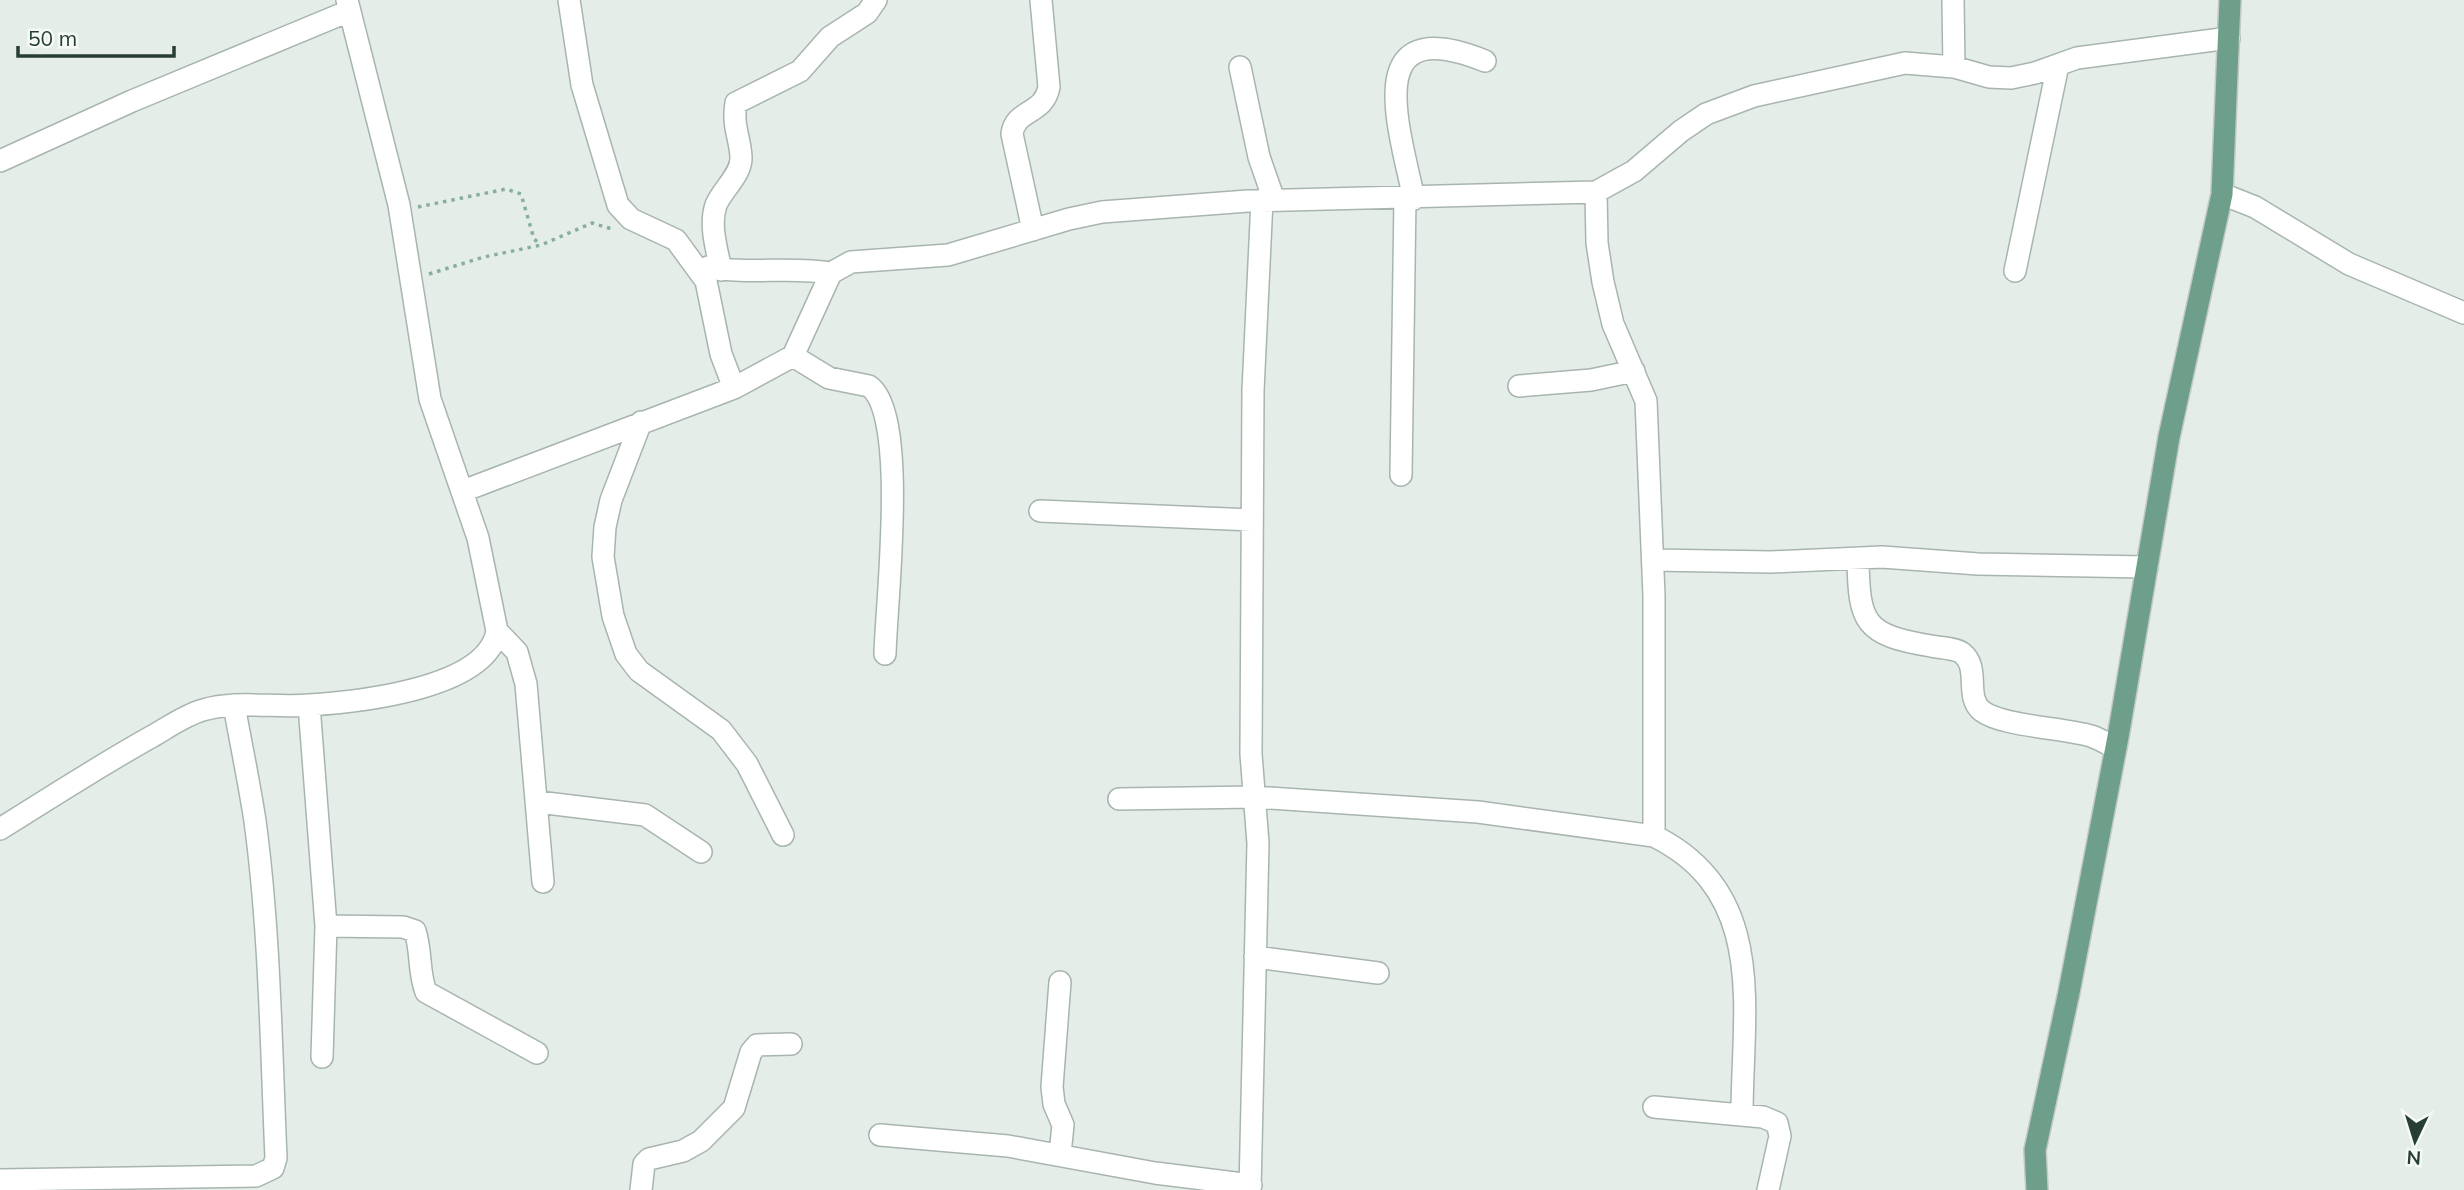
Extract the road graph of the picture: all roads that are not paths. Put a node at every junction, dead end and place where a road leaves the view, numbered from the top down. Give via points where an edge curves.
1 (569, 0) edge
2 (876, 0) edge
3 (1041, 0) edge
4 (1953, 0) edge
5 (2230, 0) edge
6 (348, 6) edge
7 (2229, 38) junction
8 (1485, 61) dead end
9 (2058, 65) junction
10 (1240, 67) dead end
11 (1954, 67) junction
12 (0, 161) edge
13 (1596, 192) junction
14 (2222, 194) junction
15 (1409, 198) junction
16 (1268, 200) junction
17 (1033, 230) junction
18 (695, 264) junction
19 (721, 270) junction
20 (2015, 271) dead end
21 (831, 273) junction
22 (2464, 313) edge
23 (793, 356) junction
24 (1634, 370) junction
25 (1519, 386) dead end
26 (734, 388) junction
27 (641, 422) junction
28 (1401, 475) dead end
29 (463, 491) junction
30 (1040, 511) dead end
31 (1252, 520) junction
32 (1858, 559) junction
33 (1653, 560) junction
34 (2147, 567) junction
35 (497, 631) junction
36 (885, 654) dead end
37 (234, 705) junction
38 (309, 705) junction
39 (2115, 748) junction
40 (1255, 797) junction
41 (1119, 799) dead end
42 (538, 802) junction
43 (0, 829) edge
44 (783, 835) dead end
45 (1654, 836) junction
46 (701, 852) dead end
47 (542, 882) dead end
48 (326, 926) junction
49 (1255, 957) junction
50 (1378, 973) dead end
51 (1059, 982) dead end
52 (791, 1044) dead end
53 (537, 1053) dead end
54 (322, 1057) dead end
55 (1654, 1107) dead end
56 (1742, 1115) junction
57 (880, 1135) dead end
58 (1060, 1154) junction
59 (0, 1180) edge
60 (1250, 1187) edge
61 (640, 1190) edge
62 (1768, 1190) edge
63 (2037, 1190) edge

1 - 18 street via 582,85 618,205 631,219 676,240
2 - 19 street via 867,13 830,37 800,71 736,103 734,131 741,158 716,206 713,222
3 - 17 street via 1047,98 1017,120 1012,134
4 - 11 street
5 - 7 main road
6 - 12 street
6 - 29 street via 399,205 430,399
7 - 9 street via 2077,58
7 - 14 main road
8 - 15 street via 1453,48 1435,47 1403,61 1396,76 1396,116
9 - 11 street via 2011,78 1989,78
9 - 20 street
10 - 16 street
11 - 13 street via 1905,63 1730,103 1681,131 1634,171
13 - 15 street
13 - 24 street via 1603,282 1613,324
14 - 22 street via 2255,207 2349,264
14 - 34 main road via 2169,437
15 - 16 street
15 - 28 street
16 - 17 street via 1102,212
16 - 31 street via 1253,378
17 - 21 street via 948,255 852,262
18 - 19 street
18 - 26 street via 706,281 721,354
19 - 21 street
21 - 23 street
23 - 26 street
23 - 36 street via 829,378 869,386 882,404 893,513
24 - 25 street via 1591,380
24 - 33 street via 1646,401
26 - 27 street
27 - 29 street
27 - 44 street via 611,499 603,556 613,616 626,654 639,671 721,730 747,764
29 - 35 street
30 - 31 street
31 - 40 street via 1251,754
32 - 33 street
32 - 34 street
32 - 39 street via 1859,602 1871,626 1915,644 1960,651 1969,660 1974,701 1982,711 2093,736
33 - 45 street
34 - 39 main road
35 - 38 street via 485,657 424,687
35 - 42 street via 517,653 526,684
37 - 38 street
37 - 43 street via 201,710
37 - 59 street via 255,822 262,898 271,1022 273,1168 256,1176
38 - 48 street
39 - 63 main road via 2035,1150
40 - 41 street
40 - 45 street via 1478,812
40 - 49 street
42 - 46 street via 645,814
42 - 47 street
45 - 56 street via 1675,846 1717,888 1744,955
48 - 53 street via 415,931 419,976 426,992
48 - 54 street
49 - 50 street
49 - 60 street
51 - 58 street via 1052,1087 1063,1125
52 - 61 street via 757,1045 734,1108 701,1141 683,1151 649,1159
55 - 56 street
56 - 62 street via 1777,1123 1780,1136
57 - 58 street
58 - 60 street

